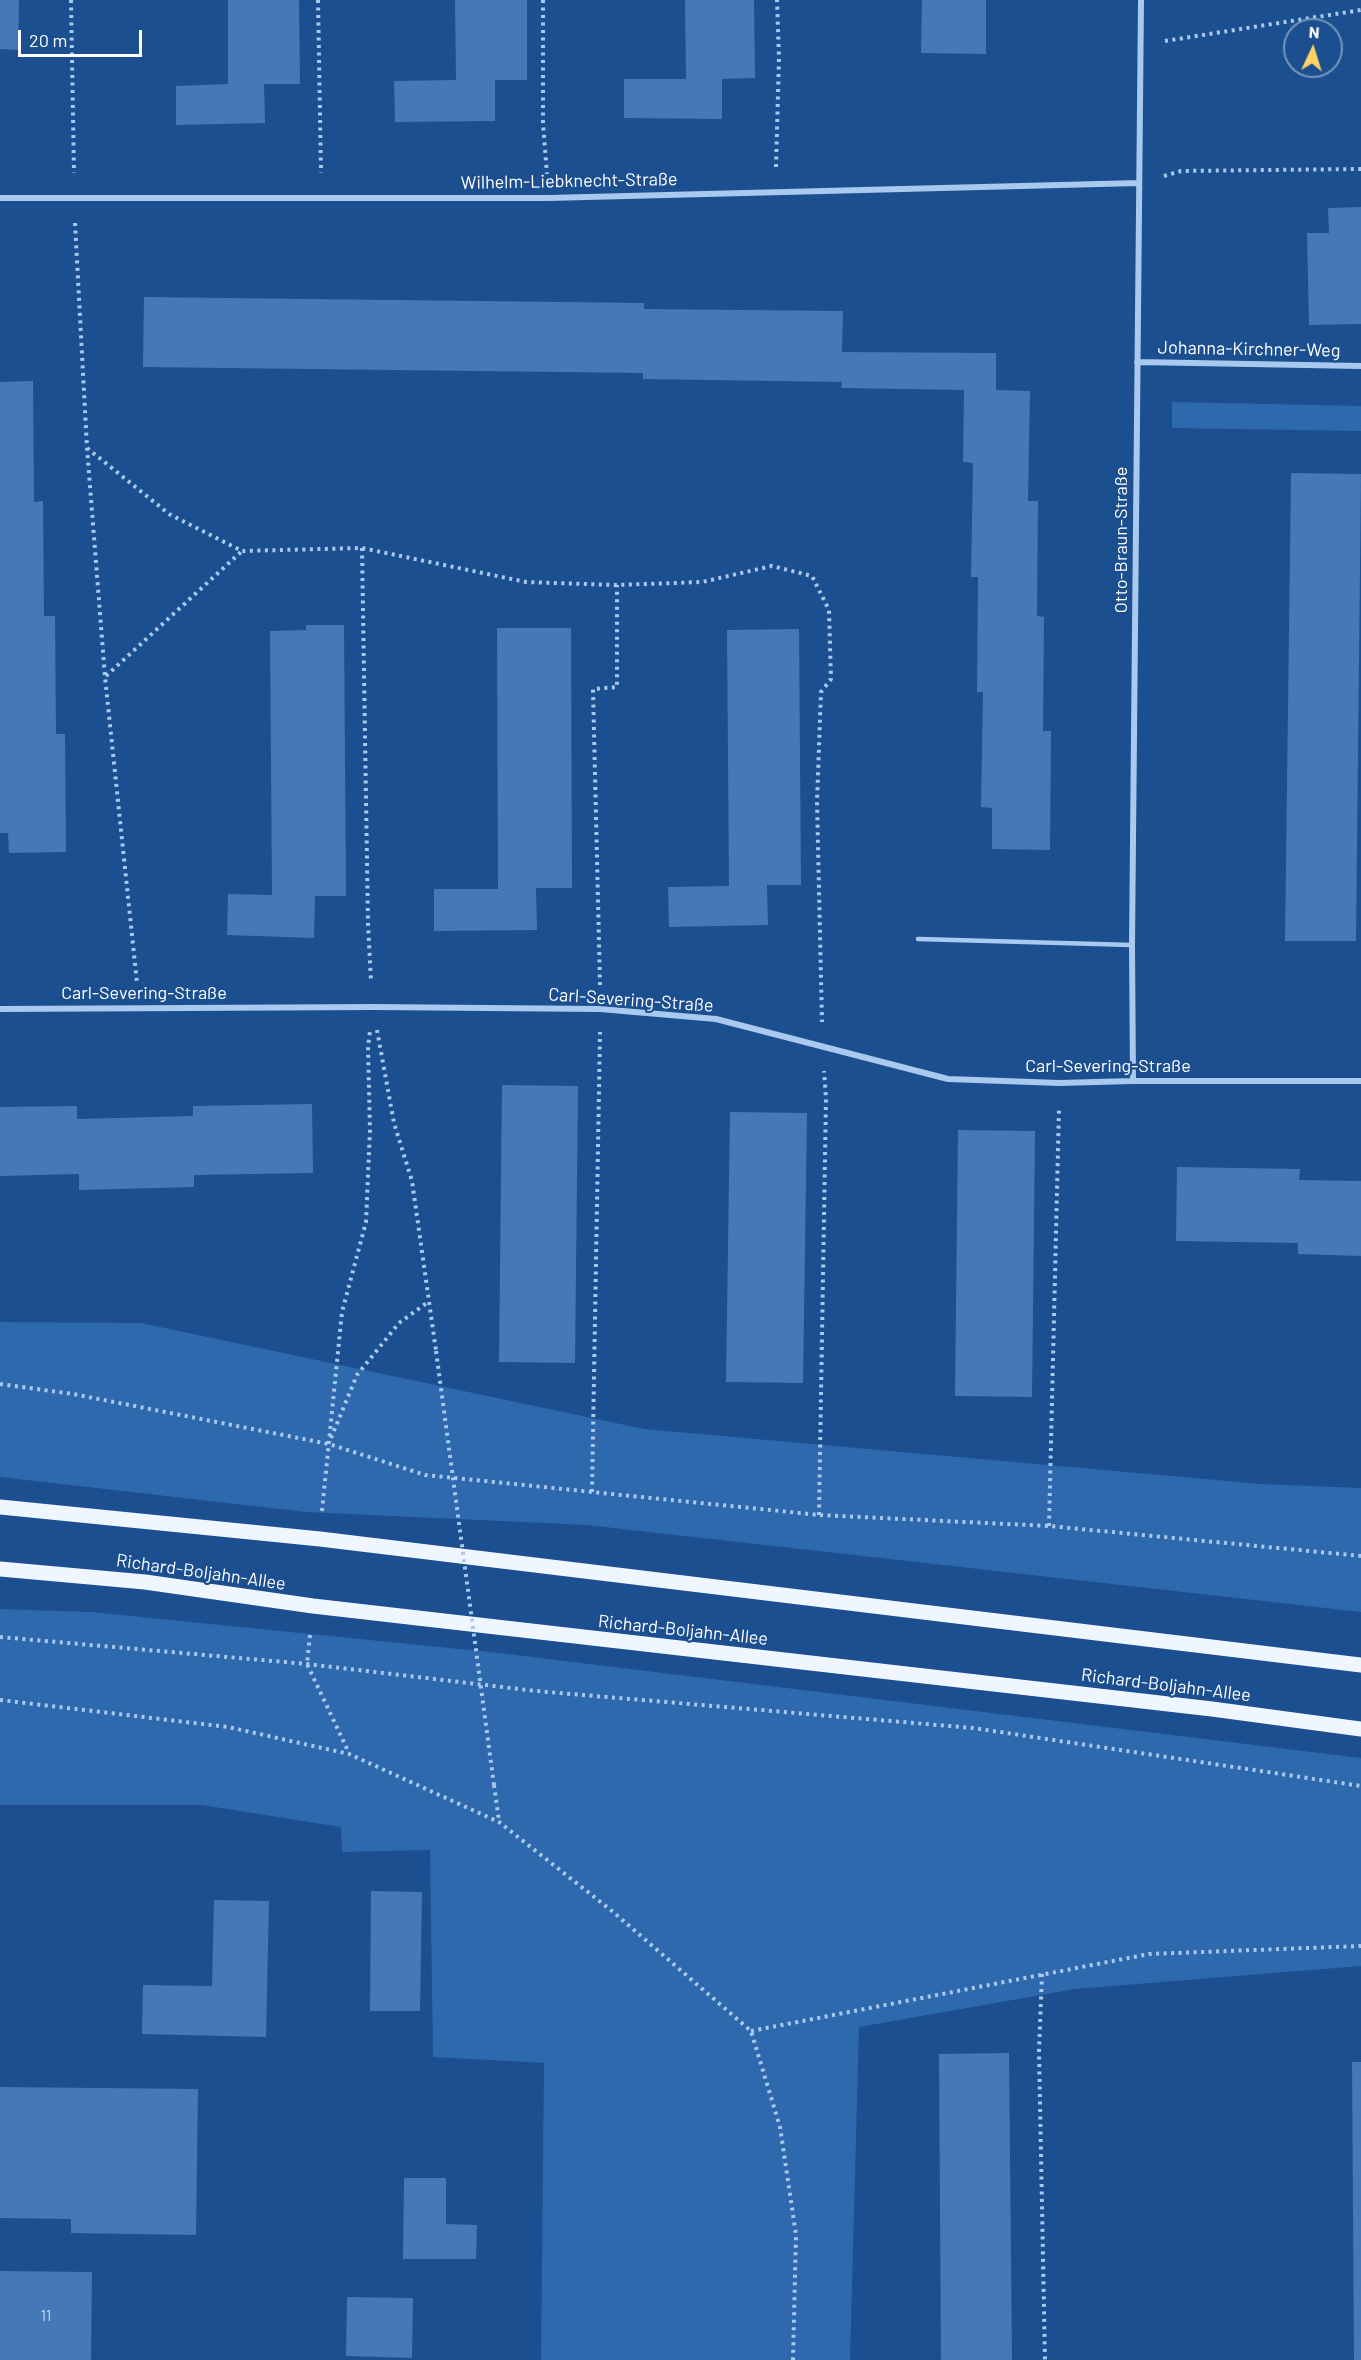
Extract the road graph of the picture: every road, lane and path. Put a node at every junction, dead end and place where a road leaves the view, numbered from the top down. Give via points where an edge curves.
1 (71, 0) edge
2 (318, 0) edge
3 (543, 0) edge
4 (777, 0) edge
5 (1141, 0) edge
6 (1361, 10) edge
7 (1141, 45) junction
8 (1361, 168) edge
9 (1139, 183) junction
10 (776, 191) junction
11 (74, 197) junction
12 (321, 197) junction
13 (0, 198) edge
14 (548, 198) junction
15 (1137, 362) junction
16 (1361, 366) edge
17 (87, 448) junction
18 (362, 548) junction
19 (242, 551) junction
20 (617, 585) junction
21 (105, 677) junction
22 (918, 939) dead end
23 (1132, 945) junction
24 (373, 1007) junction
25 (140, 1008) junction
26 (0, 1009) edge
27 (600, 1009) junction
28 (822, 1047) junction
29 (1134, 1081) junction
30 (1361, 1081) edge
31 (1059, 1083) junction
32 (428, 1302) junction
33 (0, 1384) edge
34 (329, 1444) junction
35 (592, 1492) junction
36 (0, 1507) edge
37 (819, 1515) junction
38 (1049, 1526) junction
39 (1361, 1556) edge
40 (0, 1569) edge
41 (0, 1637) edge
42 (307, 1664) junction
43 (1361, 1665) edge
44 (0, 1700) edge
45 (1361, 1729) edge
46 (349, 1754) junction
47 (1361, 1786) edge
48 (499, 1822) junction
49 (1361, 1946) edge
50 (1042, 1974) junction
51 (751, 2031) junction
52 (793, 2360) edge
53 (1045, 2360) edge

1 - 11 path
2 - 12 path
3 - 14 path via 543,124
4 - 10 path
5 - 7 street, Otto-Braun-Straße
6 - 7 path
7 - 9 street, Otto-Braun-Straße
8 - 9 path via 1181,171
9 - 10 street, Wilhelm-Liebknecht-Straße
9 - 15 street, Otto-Braun-Straße
10 - 14 street, Wilhelm-Liebknecht-Straße
11 - 12 street, Wilhelm-Liebknecht-Straße
11 - 13 street, Wilhelm-Liebknecht-Straße
11 - 17 path
12 - 14 street, Wilhelm-Liebknecht-Straße
15 - 16 street, Johanna-Kirchner-Weg
15 - 23 street, Otto-Braun-Straße
17 - 19 path via 169,514
17 - 21 path
18 - 19 path
18 - 20 path via 526,582
18 - 24 path via 368,924
19 - 21 path
20 - 27 path via 617,687 593,689
20 - 28 path via 702,582 772,566 812,576 829,610 831,679 821,692 817,802
21 - 25 path
22 - 23 lane
23 - 29 street, Otto-Braun-Straße
24 - 25 street, Carl-Severing-Straße
24 - 27 street, Carl-Severing-Straße
24 - 32 path via 394,1123 411,1181
24 - 34 path via 368,1047 366,1222 342,1312
25 - 26 street, Carl-Severing-Straße
27 - 28 street, Carl-Severing-Straße via 716,1019
27 - 35 path
28 - 31 street, Carl-Severing-Straße via 948,1079
28 - 37 path via 826,1098
29 - 30 street, Carl-Severing-Straße
29 - 31 street, Carl-Severing-Straße
31 - 38 path
32 - 34 path via 399,1323 357,1375
32 - 48 path, bridge
33 - 34 path via 73,1394
34 - 35 path via 425,1474
35 - 37 path
36 - 43 main road via 331,1540
37 - 38 path
38 - 39 path
40 - 45 main road, Richard-Boljahn-Allee via 146,1582 313,1606
41 - 42 path
42 - 46 path
42 - 47 path via 536,1691 973,1728
44 - 46 path via 228,1727
46 - 48 path
48 - 51 path via 612,1911
49 - 50 path via 1149,1954
50 - 51 path
50 - 53 path via 1039,2051
51 - 52 path via 780,2127 796,2235

